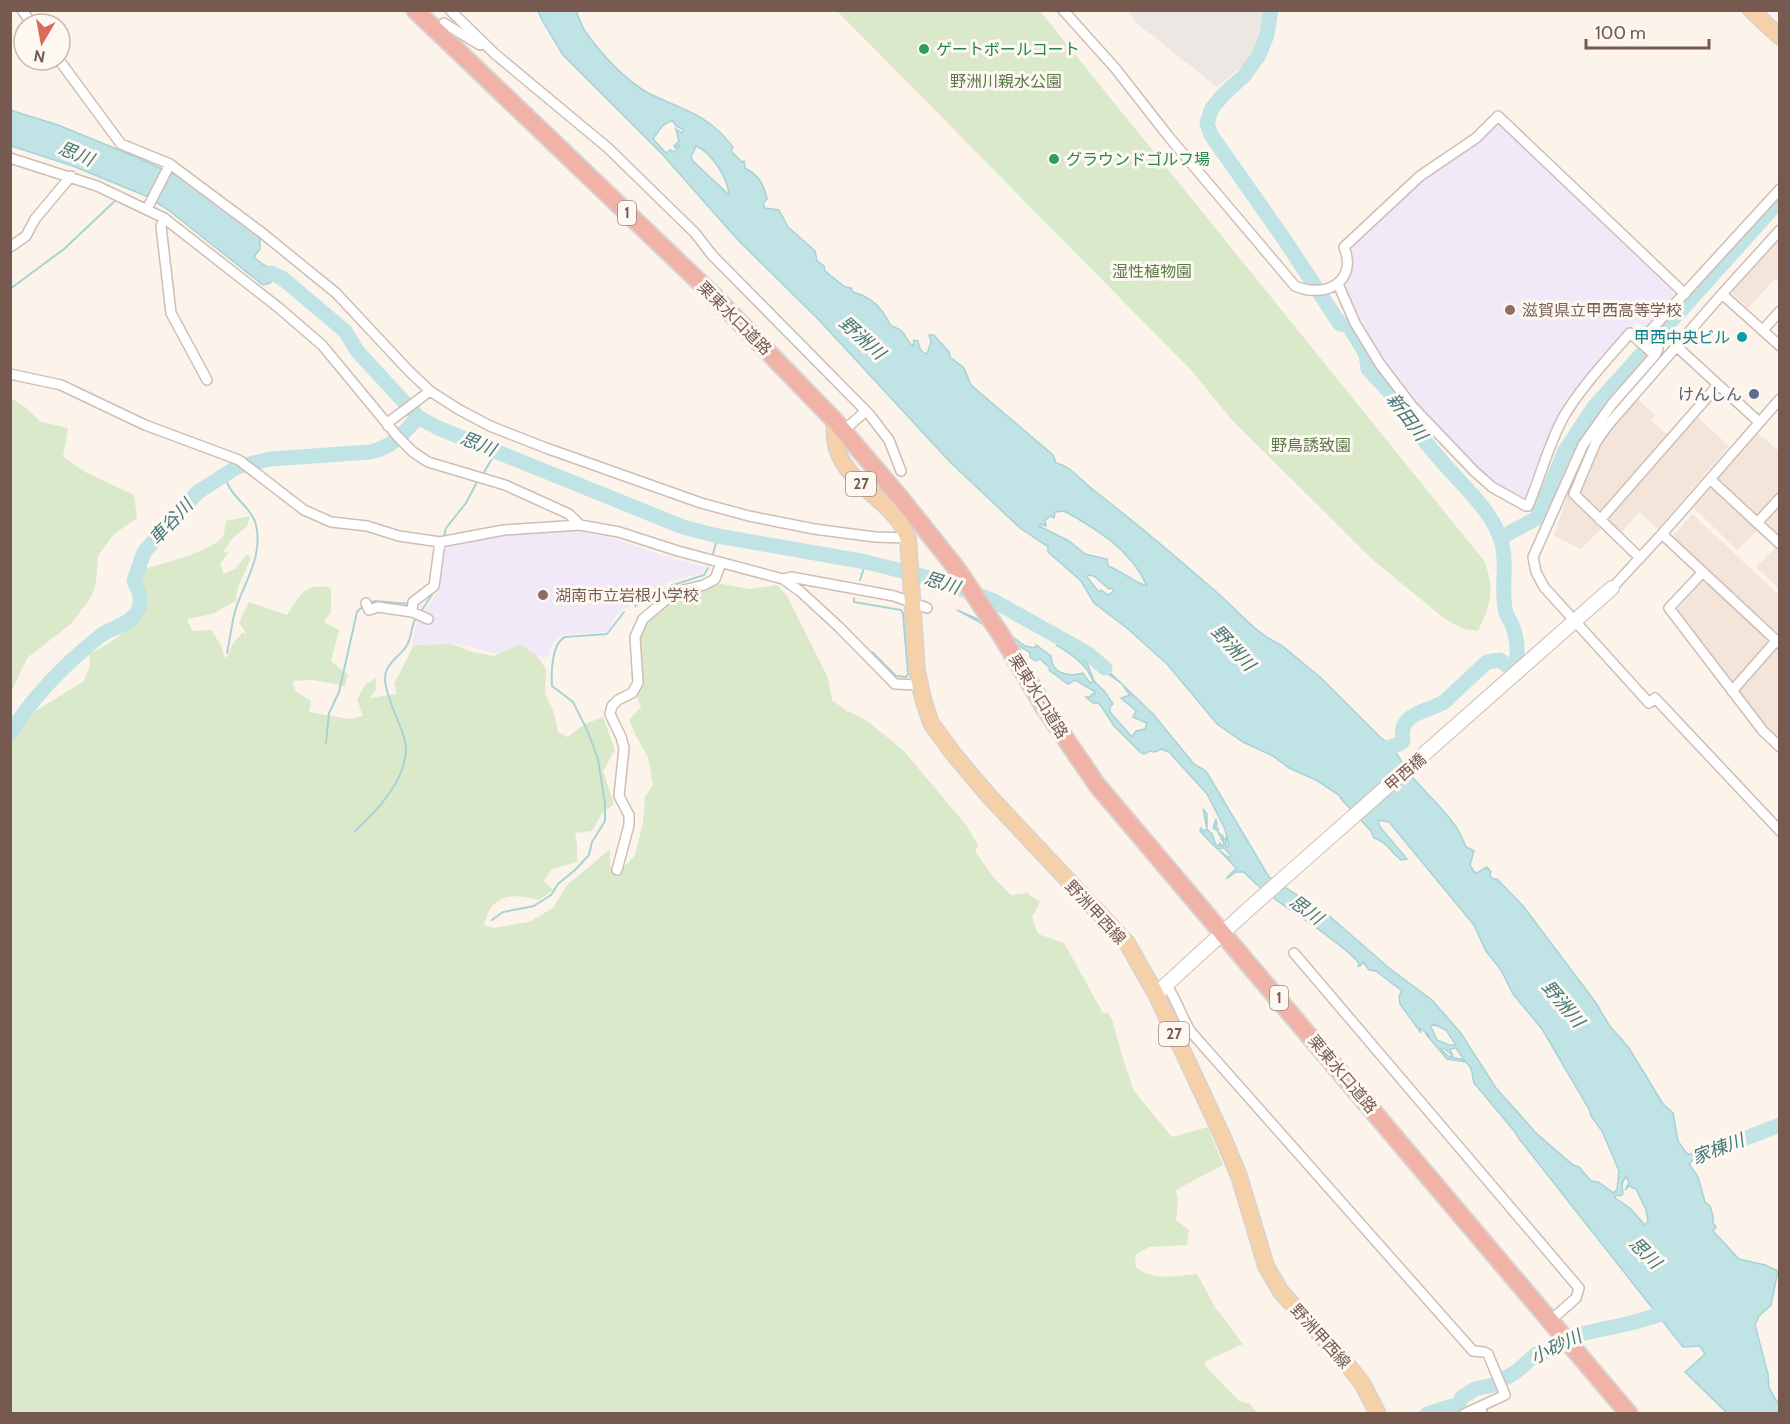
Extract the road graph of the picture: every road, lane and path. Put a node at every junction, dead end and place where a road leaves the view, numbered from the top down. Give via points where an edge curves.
1 (415, 10) edge
2 (450, 10) edge
3 (1063, 10) edge
4 (1751, 10) edge
5 (444, 23) dead end
6 (1779, 37) edge
7 (495, 54) junction
8 (68, 72) edge
9 (10, 158) edge
10 (169, 166) junction
11 (71, 176) junction
12 (1779, 189) edge
13 (148, 207) junction
14 (164, 218) junction
15 (1779, 230) edge
16 (10, 247) edge
17 (1338, 284) junction
18 (1685, 294) junction
19 (1722, 294) junction
20 (1779, 311) edge
21 (1763, 330) junction
22 (1641, 343) junction
23 (1779, 345) edge
24 (1676, 346) junction
25 (10, 374) edge
26 (207, 380) dead end
27 (1718, 385) junction
28 (429, 392) junction
29 (1779, 399) edge
30 (866, 411) junction
31 (1759, 422) junction
32 (389, 424) junction
33 (838, 425) junction
34 (901, 471) dead end
35 (1710, 479) junction
36 (1779, 498) edge
37 (1600, 520) junction
38 (1757, 523) junction
39 (580, 525) junction
40 (1662, 534) junction
41 (908, 539) junction
42 (440, 542) junction
43 (1779, 544) edge
44 (1640, 558) junction
45 (721, 563) junction
46 (1702, 573) junction
47 (783, 579) junction
48 (1612, 588) joint
49 (918, 604) junction
50 (367, 605) dead end
51 (1575, 622) junction
52 (1778, 643) edge
53 (919, 685) junction
54 (1732, 691) junction
55 (1779, 747) edge
56 (1779, 831) edge
57 (616, 870) dead end
58 (1224, 932) junction
59 (1294, 953) dead end
60 (1161, 990) junction
61 (1177, 1024) junction
62 (1551, 1320) junction
63 (1481, 1410) edge
64 (1378, 1413) edge
65 (1464, 1413) edge
66 (1629, 1413) edge

1 - 33 highway, 栗東水口道路 / 1 via 712,294
2 - 7 street
3 - 17 street via 1295,286 1305,291 1322,291
4 - 6 main road
5 - 7 street
7 - 30 street via 630,169
8 - 10 street via 121,144
9 - 11 street
10 - 13 street
10 - 28 street via 261,232 336,293
11 - 13 street
11 - 16 street via 26,236
12 - 18 street
13 - 14 street
14 - 26 street via 161,226 171,313
14 - 32 street via 322,345
15 - 19 street
17 - 18 street via 1346,270 1348,257 1344,247 1420,176 1476,138 1498,116
17 - 22 street via 1355,323 1412,406 1473,471 1526,506 1564,416 1585,386 1630,333
18 - 22 street
19 - 21 street
19 - 24 street
20 - 21 street
21 - 23 street
22 - 51 street via 1655,352 1583,445 1533,557 1544,587
24 - 27 street
24 - 37 street via 1596,442 1574,494
25 - 42 street via 61,385 145,425 239,460 317,518
27 - 31 street
27 - 37 street
28 - 32 street
28 - 41 street via 490,426 701,503 814,529
29 - 31 street
30 - 33 street
30 - 34 street via 889,440
31 - 35 street
32 - 39 street via 400,440 428,462 505,485 569,514
33 - 41 main road, 27 via 837,448 843,461 901,523
33 - 58 highway, 栗東水口道路 / 1 via 957,569 1098,785
35 - 38 street
35 - 40 street
36 - 38 street
37 - 44 street
38 - 43 street
39 - 42 street via 504,530
39 - 45 street via 619,532
40 - 44 street
40 - 46 street
41 - 49 main road, 野洲甲西線 / 27
42 - 50 street via 434,586 417,612 369,609
44 - 48 street
45 - 47 street
45 - 57 street via 715,579 675,592 643,619 635,637 638,683 632,693 612,706 610,714 624,748 619,796 629,815
46 - 52 street
46 - 54 street via 1669,608
47 - 49 street via 850,587
47 - 53 street via 839,627 895,684
48 - 51 street, 甲西橋
49 - 53 main road, 野洲甲西線 / 27
51 - 56 street via 1649,703 1655,698
51 - 58 street, 甲西橋
52 - 54 street
53 - 60 main road, 野洲甲西線 / 27 via 931,723 952,752 1033,846 1127,944
54 - 55 street
58 - 60 street, 甲西橋
58 - 62 highway, 栗東水口道路 / 1
59 - 62 street via 1579,1287 1576,1298
60 - 61 main road, 野洲甲西線 / 27
61 - 63 street via 1473,1351 1488,1354 1505,1395
61 - 64 main road, 野洲甲西線 / 27 via 1239,1176 1266,1266 1281,1292 1362,1383
62 - 66 highway, 栗東水口道路 / 1
63 - 65 street

